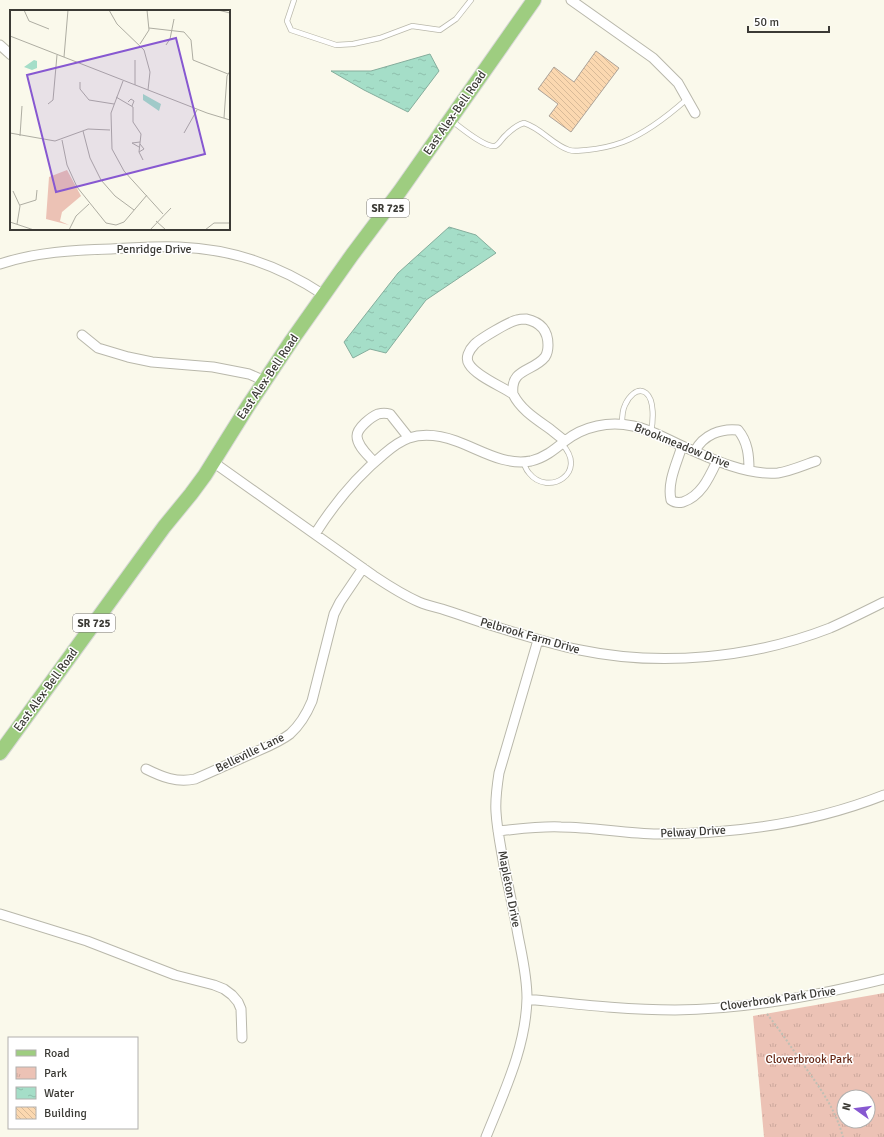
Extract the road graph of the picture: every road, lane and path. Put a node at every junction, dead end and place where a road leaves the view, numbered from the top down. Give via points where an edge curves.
1 (294, 0) edge
2 (471, 0) edge
3 (534, 0) edge
4 (571, 0) edge
5 (0, 46) edge
6 (10, 54) edge
7 (687, 99) junction
8 (694, 113) dead end
9 (451, 120) junction
10 (0, 264) edge
11 (324, 295) junction
12 (82, 335) dead end
13 (265, 381) junction
14 (513, 394) junction
15 (622, 424) junction
16 (651, 432) junction
17 (409, 438) junction
18 (564, 443) junction
19 (682, 446) junction
20 (695, 451) junction
21 (717, 461) junction
22 (816, 461) dead end
23 (213, 462) junction
24 (374, 462) junction
25 (523, 462) junction
26 (749, 470) junction
27 (315, 534) junction
28 (363, 568) junction
29 (884, 602) edge
30 (538, 640) junction
31 (0, 754) edge
32 (146, 769) dead end
33 (884, 795) edge
34 (498, 831) junction
35 (0, 914) edge
36 (884, 979) edge
37 (527, 999) junction
38 (767, 1014) dead end
39 (242, 1038) dead end
40 (486, 1137) edge
41 (843, 1137) edge

1 - 2 lane via 287,21 291,30 336,45 380,38 412,26 440,30 456,19
3 - 9 main road, East Alex-Bell Road / SR 725
4 - 7 street via 653,58 678,83
5 - 6 street
7 - 8 street
7 - 9 lane via 665,118 623,142 597,149 575,151 569,150 524,123 515,127 498,144 488,145
9 - 11 main road, East Alex-Bell Road / SR 725
10 - 11 street, Penridge Drive via 35,255 77,250 200,248 255,260 296,278
11 - 13 main road, East Alex-Bell Road / SR 725
12 - 13 street via 98,348 128,357 152,362 213,367 249,374
13 - 23 main road, East Alex-Bell Road / SR 725
14 - 14 street via 512,387 518,375 546,356 548,338 545,330 533,320 514,321 474,344 467,356 470,366
14 - 18 street via 530,415 552,430
15 - 16 street, Brookmeadow Drive
15 - 16 lane via 624,406 630,397 636,392 645,392 652,409
15 - 18 street, Brookmeadow Drive via 594,426
16 - 19 street, Brookmeadow Drive
17 - 24 street, Brookmeadow Drive
17 - 24 street via 390,414 378,414 363,424 358,431 358,440
17 - 25 street, Brookmeadow Drive via 445,438 493,457
18 - 25 street, Brookmeadow Drive via 544,456
18 - 25 lane via 571,462 564,478 558,482 541,481 533,477
19 - 20 street, Brookmeadow Drive
19 - 21 street via 670,488 671,500 674,502 689,500 697,494
20 - 21 street, Brookmeadow Drive
20 - 26 street via 710,435 732,429 738,430 746,442
21 - 26 street, Brookmeadow Drive
22 - 26 street, Brookmeadow Drive via 779,472 763,473
23 - 27 street, Pelbrook Farm Drive
23 - 31 main road, East Alex-Bell Road / SR 725
24 - 27 street, Brookmeadow Drive via 343,494
27 - 28 street, Pelbrook Farm Drive
28 - 30 street, Pelbrook Farm Drive via 420,602
28 - 32 street, Belleville Lane via 338,604 312,701 307,713 290,733 266,747 195,779 173,780
29 - 30 street, Pelbrook Farm Drive via 855,617 808,635 756,650 718,655 682,658 612,656
30 - 34 street, Mapleton Drive via 499,773 496,796
33 - 34 street, Pelway Drive via 789,822 704,833 631,833 557,827
34 - 37 street, Mapleton Drive via 522,951
35 - 39 street via 87,941 175,975 224,989 238,1002 241,1009
36 - 37 street, Cloverbrook Park Drive via 805,997 715,1008 675,1010 607,1007
37 - 40 street, Mapleton Drive via 520,1048
38 - 41 path via 784,1034 825,1095

